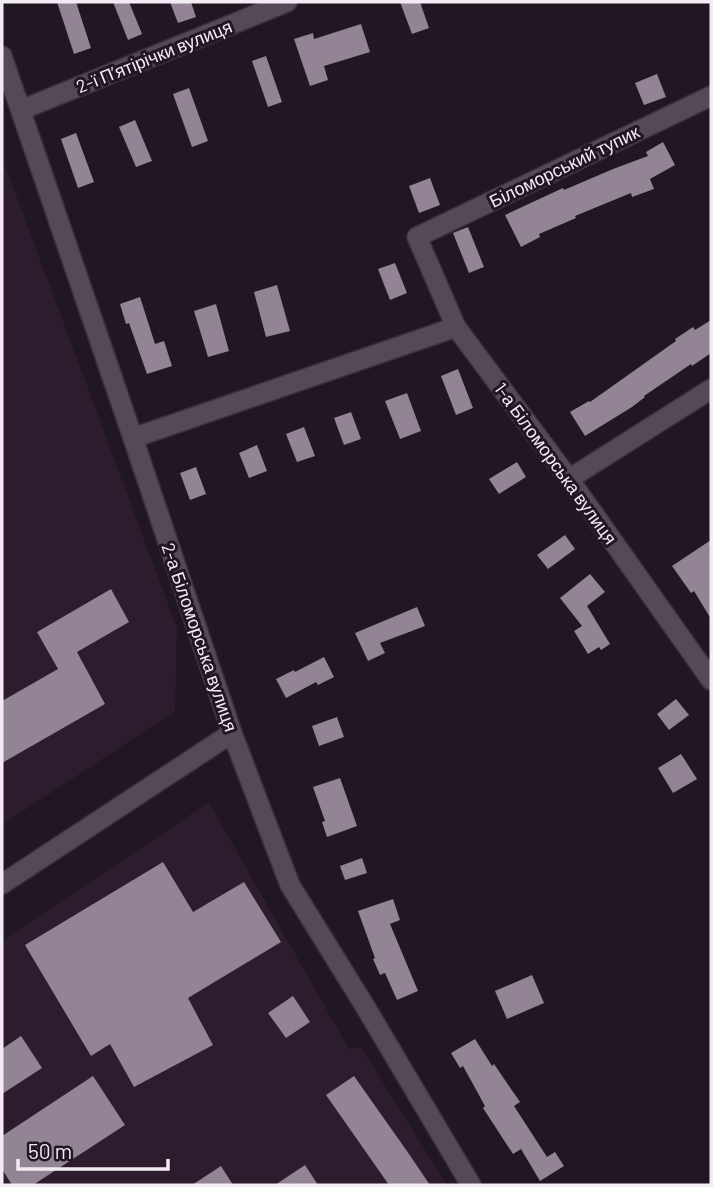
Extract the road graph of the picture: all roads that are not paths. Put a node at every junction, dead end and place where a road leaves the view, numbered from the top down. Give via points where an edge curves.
1 (287, 2) edge
2 (2, 56) edge
3 (711, 96) edge
4 (20, 110) junction
5 (417, 237) joint
6 (456, 327) junction
7 (711, 389) edge
8 (133, 438) junction
9 (569, 480) junction
10 (711, 680) edge
11 (232, 733) junction
12 (2, 884) edge
13 (471, 1185) edge

1 - 4 street, 2-ї П’ятірічки вулиця
2 - 4 street, 2-а Біломорська вулиця
3 - 5 street, Біломорський тупик
4 - 8 street, 2-а Біломорська вулиця
5 - 6 street, 1-а Біломорська вулиця
6 - 8 street
6 - 9 street, 1-а Біломорська вулиця
7 - 9 street
8 - 11 street, 2-а Біломорська вулиця
9 - 10 street, 1-а Біломорська вулиця
11 - 12 street
11 - 13 street, 2-а Біломорська вулиця via 290,885

